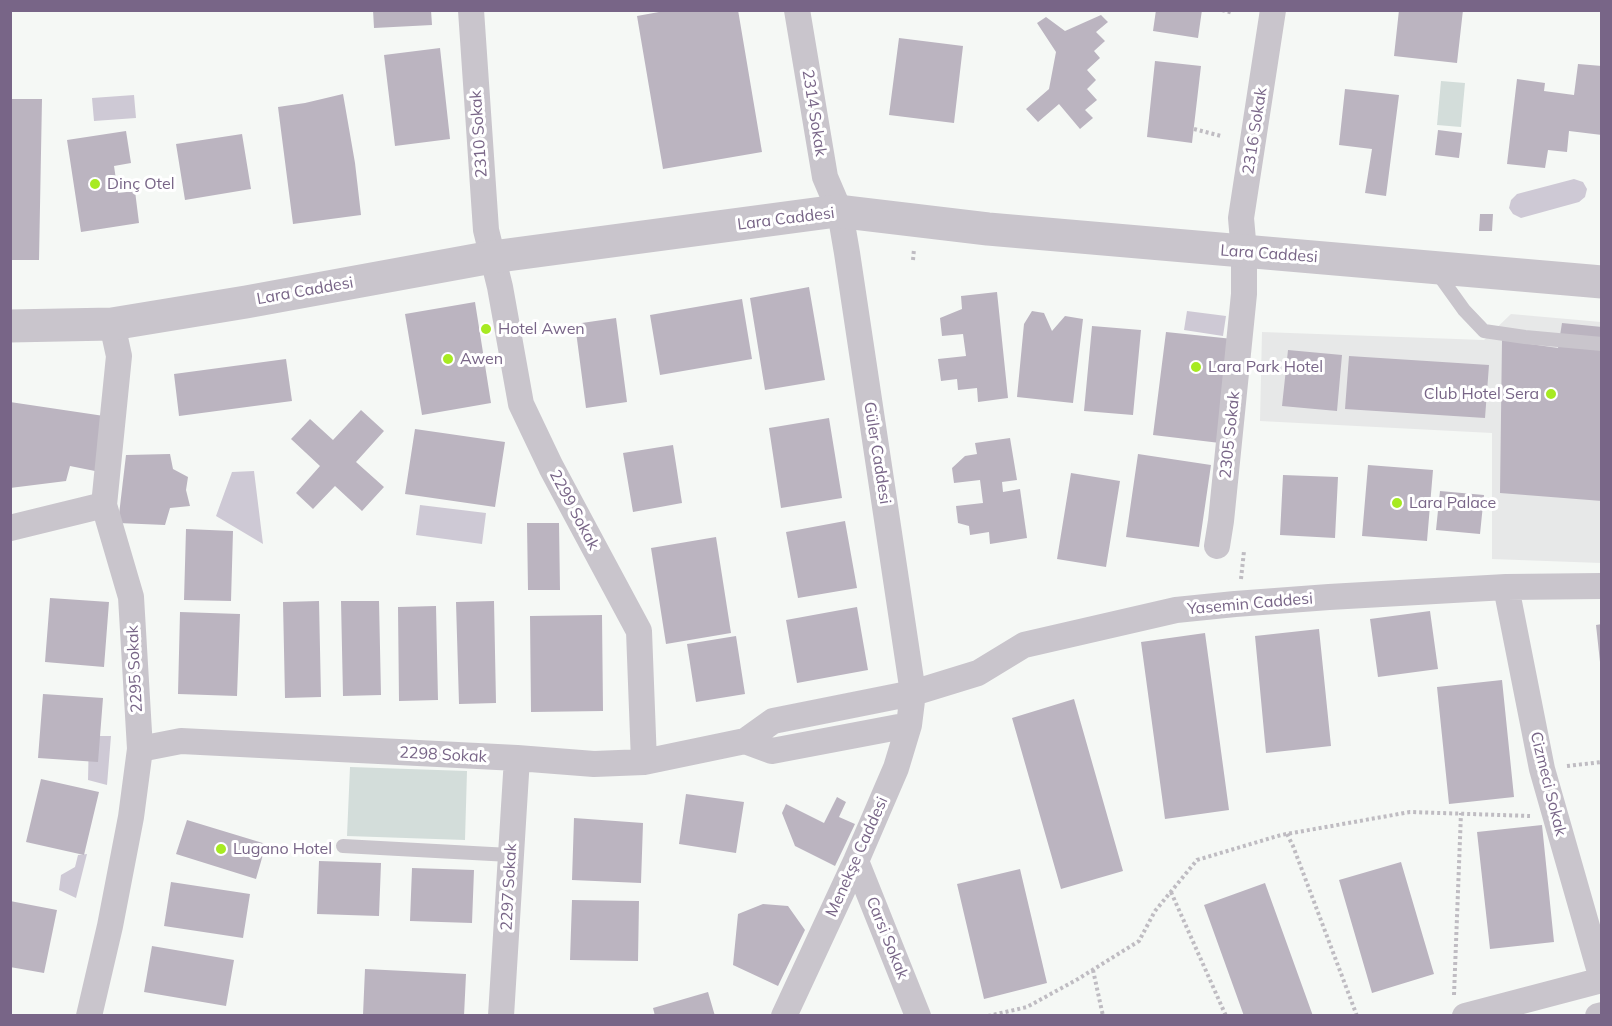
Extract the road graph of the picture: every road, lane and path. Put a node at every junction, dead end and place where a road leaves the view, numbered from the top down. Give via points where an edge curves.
1 (471, 10) edge
2 (797, 10) edge
3 (1222, 10) edge
4 (1273, 10) edge
5 (1233, 13) dead end
6 (1194, 129) dead end
7 (1221, 136) dead end
8 (840, 212) junction
9 (1244, 252) junction
10 (492, 257) junction
11 (1433, 267) junction
12 (1602, 282) edge
13 (112, 324) junction
14 (10, 326) edge
15 (1602, 344) edge
16 (104, 505) junction
17 (10, 528) edge
18 (1217, 546) dead end
19 (1602, 586) edge
20 (1506, 587) junction
21 (914, 693) junction
22 (909, 725) junction
23 (745, 741) junction
24 (140, 749) junction
25 (517, 758) junction
26 (644, 762) junction
27 (1602, 762) edge
28 (1542, 769) junction
29 (1461, 813) junction
30 (1555, 814) junction
31 (1287, 834) junction
32 (343, 846) dead end
33 (510, 855) junction
34 (856, 861) junction
35 (1171, 892) junction
36 (1093, 970) junction
37 (1602, 980) edge
38 (1459, 1010) edge
39 (89, 1016) edge
40 (501, 1016) edge
41 (784, 1016) edge
42 (918, 1016) edge
43 (988, 1016) edge
44 (1103, 1016) edge
45 (1226, 1016) edge
46 (1357, 1016) edge

1 - 10 street, 2310 Sokak via 486,230
2 - 8 street, 2314 Sokak via 825,177
3 - 5 path
4 - 9 street, 2316 Sokak via 1241,218
6 - 7 path
8 - 9 street, Lara Caddesi
8 - 10 street, Lara Caddesi
8 - 21 street, Güler Caddesi
9 - 11 street, Lara Caddesi
9 - 18 street, 2305 Sokak via 1244,294
10 - 13 street, Lara Caddesi
10 - 26 street, 2299 Sokak via 521,404 639,631
11 - 12 street, Lara Caddesi
11 - 15 lane via 1484,331
13 - 14 street, Lara Caddesi
13 - 16 street, 2295 Sokak via 119,356
16 - 17 street
16 - 24 street, 2295 Sokak via 131,597
19 - 20 street, Yasemin Caddesi
20 - 21 street, Yasemin Caddesi via 1176,610 1024,645 978,673
20 - 28 street, Cizmeci Sokak
21 - 22 street, Menekşe Caddesi
21 - 23 street, 2298 Sokak via 773,721
22 - 23 street via 772,751
22 - 34 street, Menekşe Caddesi via 896,768
23 - 26 street, 2298 Sokak
24 - 25 street, 2298 Sokak via 181,741
24 - 39 street, 2295 Sokak via 131,817
25 - 26 street, 2298 Sokak via 594,764
25 - 33 street, 2297 Sokak
27 - 28 path
28 - 30 street, Cizmeci Sokak
29 - 30 path
29 - 31 path via 1410,812
29 - 38 path
30 - 37 street, Cizmeci Sokak
31 - 35 path via 1197,860
31 - 46 path
32 - 33 lane
33 - 40 street, 2297 Sokak
34 - 41 street, Menekşe Caddesi
34 - 42 street, Carsi Sokak
35 - 36 path via 1155,911 1139,941
35 - 45 path
36 - 43 path via 1028,1007
36 - 44 path
37 - 38 street

